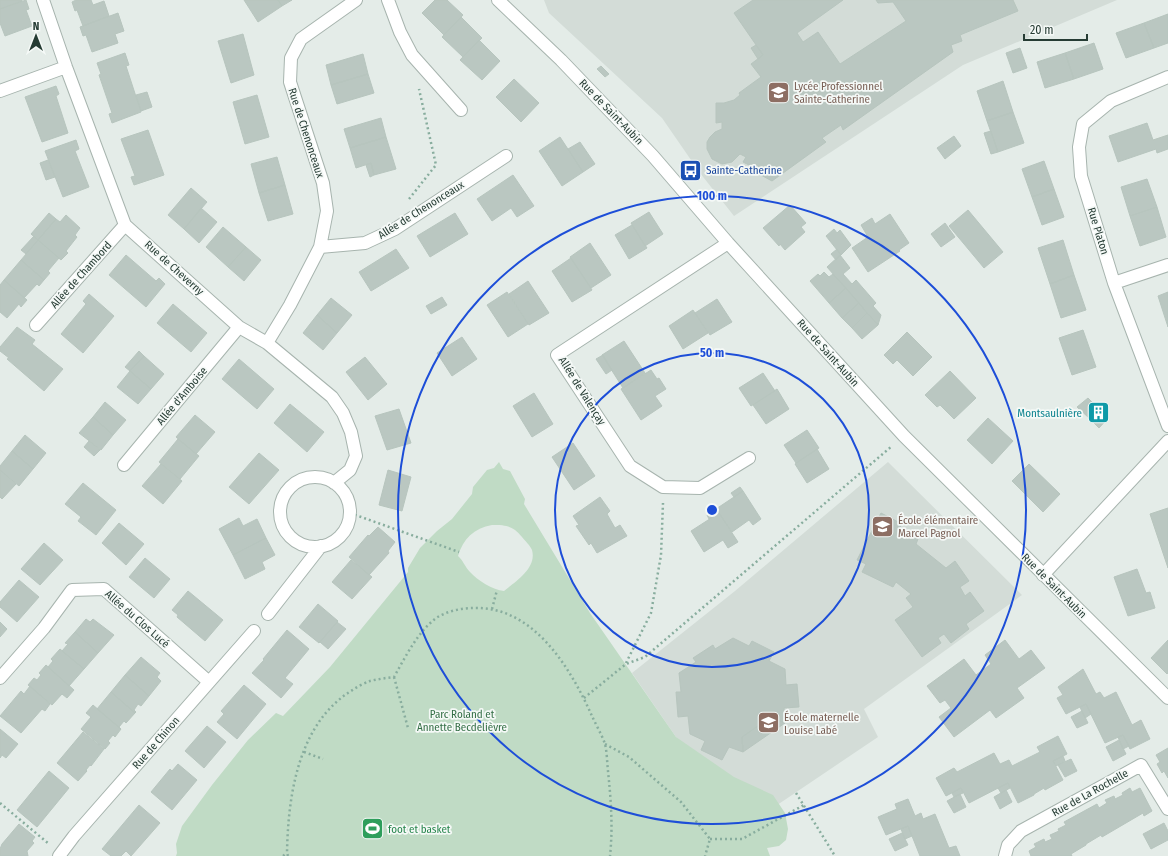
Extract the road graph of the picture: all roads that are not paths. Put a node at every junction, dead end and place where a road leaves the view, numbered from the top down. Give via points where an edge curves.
1 (43, 0) edge
2 (356, 0) edge
3 (388, 0) edge
4 (498, 0) edge
5 (66, 67) junction
6 (1168, 76) edge
7 (0, 91) edge
8 (461, 110) dead end
9 (506, 156) dead end
10 (125, 225) junction
11 (728, 243) junction
12 (320, 247) junction
13 (1168, 265) edge
14 (1114, 283) junction
15 (36, 325) dead end
16 (239, 327) junction
17 (267, 343) junction
18 (1168, 426) edge
19 (1168, 441) edge
20 (749, 458) dead end
21 (124, 465) dead end
22 (334, 483) junction
23 (321, 546) junction
24 (1043, 575) junction
25 (268, 614) dead end
26 (254, 631) dead end
27 (0, 678) edge
28 (209, 682) junction
29 (1168, 698) edge
30 (1168, 809) edge
31 (60, 855) edge
32 (1005, 856) edge

1 - 5 street, Rue de Cheverny
2 - 12 street, Rue de Chenonceaux via 301,39 291,58 290,82 322,183 327,211
3 - 8 street via 412,55
4 - 11 street, Rue de Saint-Aubin via 561,60 653,156
5 - 7 street
5 - 10 street, Rue de Cheverny
6 - 14 street, Rue Platon via 1111,101 1083,124 1079,147 1081,176
9 - 12 street, Allée de Chenonceaux via 395,229 365,243
10 - 15 street, Allée de Chambord
10 - 16 street, Rue de Cheverny
11 - 20 street, Allée de Valençay via 557,355 630,466 663,487 700,488
11 - 24 street, Rue de Saint-Aubin via 904,436
12 - 17 street
13 - 14 street
14 - 18 street, Rue Platon
16 - 17 street, Rue de Cheverny
16 - 21 street, Allée d'Amboise
17 - 22 street, Rue de Cheverny via 332,397 343,414 351,432 356,456 350,470
19 - 24 street
22 - 23 street via 343,491 348,501 348,524 342,534
22 - 23 street via 323,478 311,477 289,488 282,499 282,523 288,534 297,542
23 - 25 street
24 - 29 street, Rue de Saint-Aubin
26 - 28 street, Rue de Chinon
27 - 28 street, Allée du Clos Lucé via 44,628 72,590 104,589
28 - 31 street, Rue de Chinon
30 - 32 street, Rue de La Rochelle via 1141,765 1021,831 1008,844

